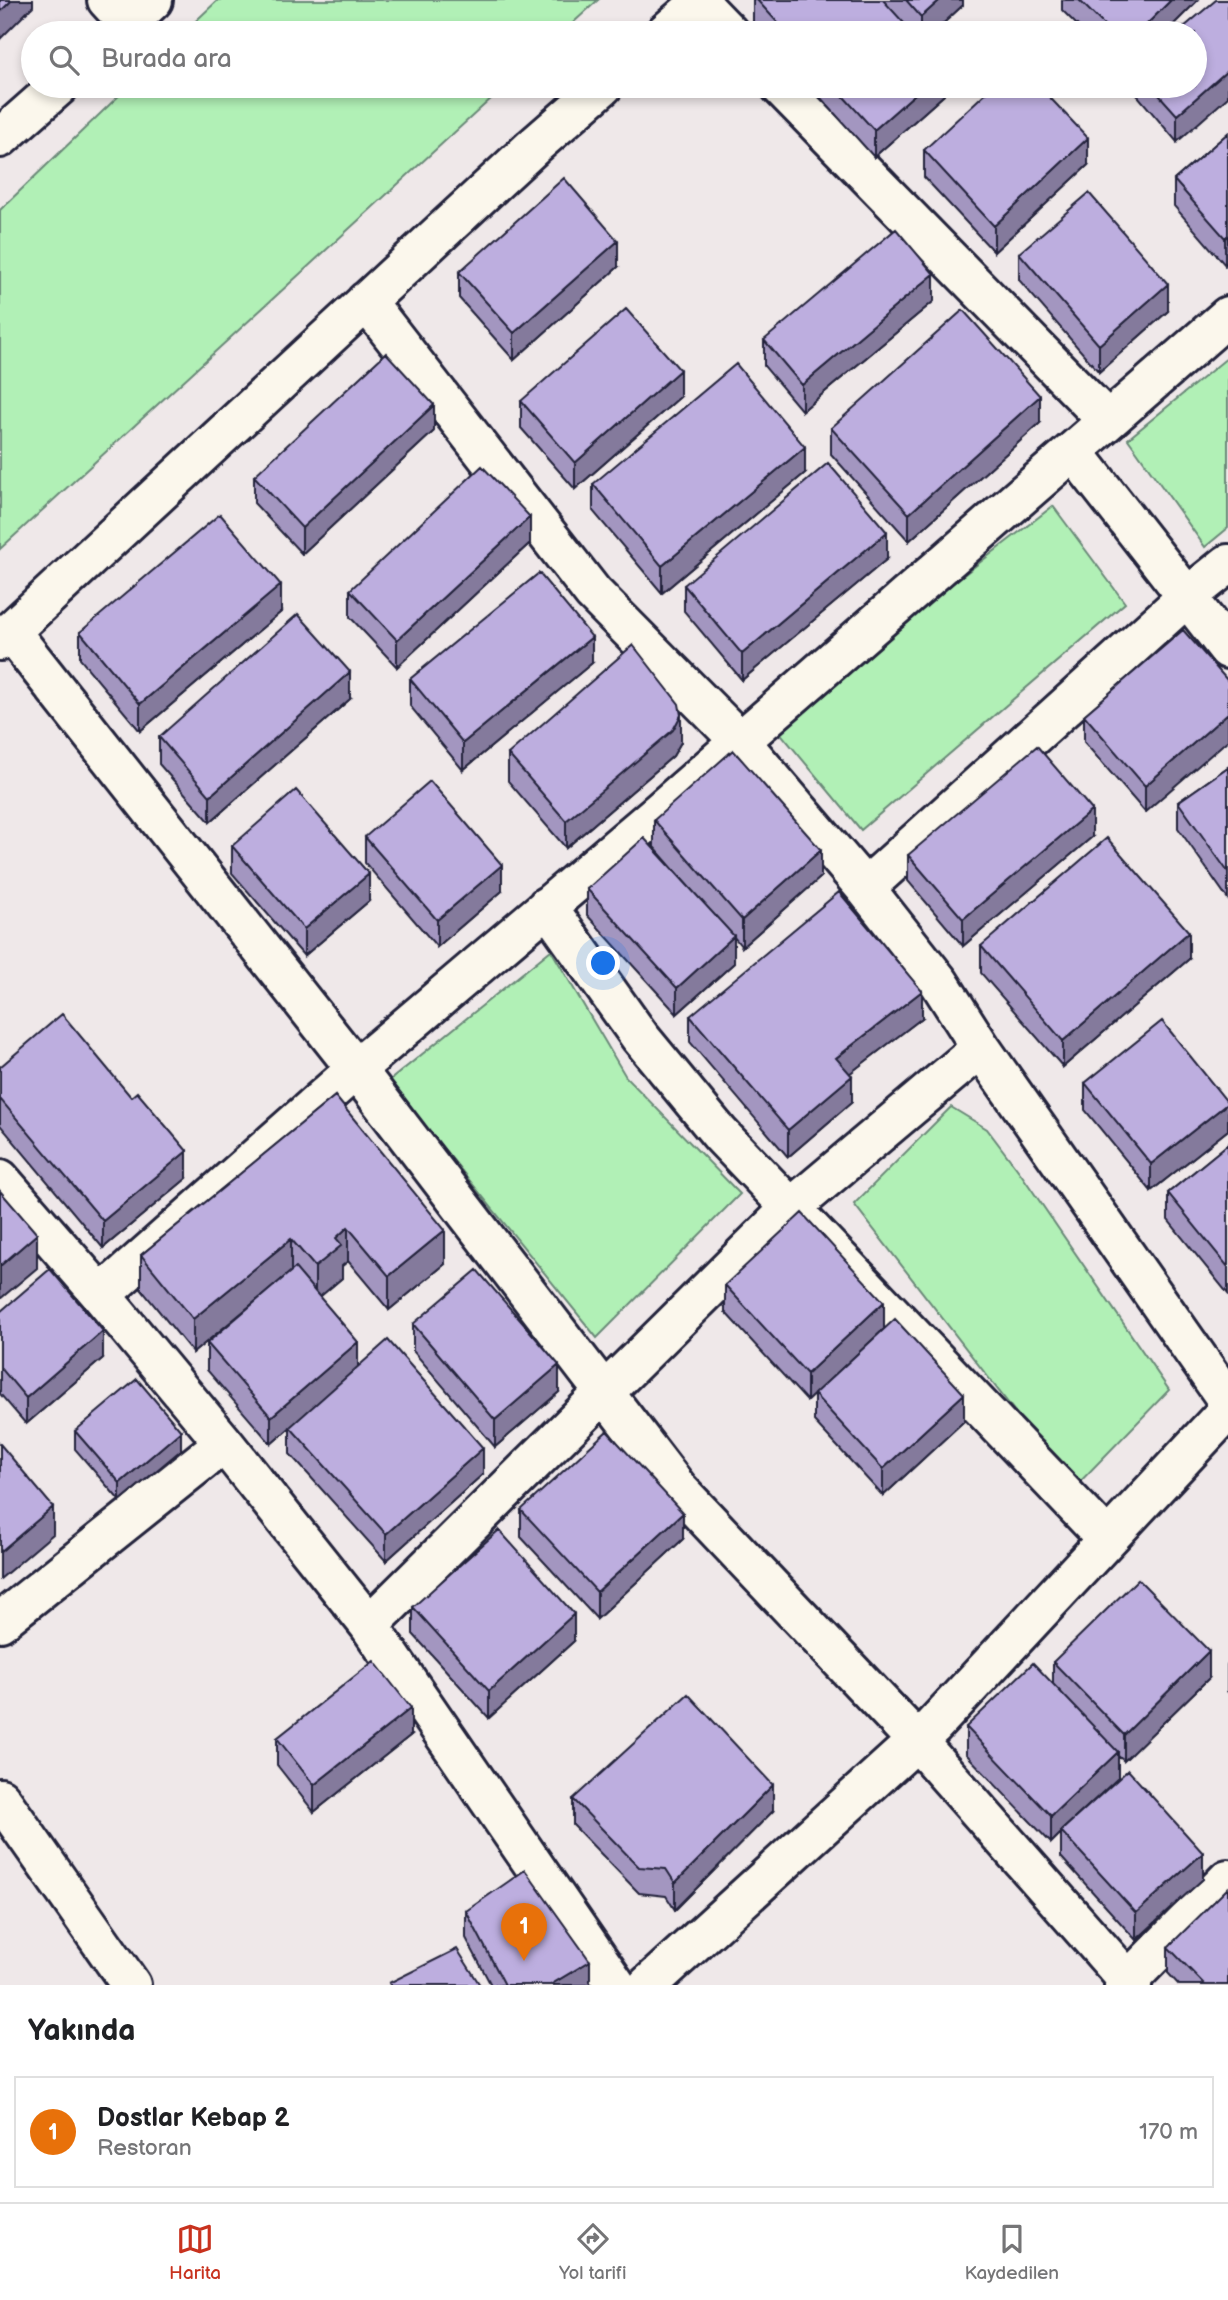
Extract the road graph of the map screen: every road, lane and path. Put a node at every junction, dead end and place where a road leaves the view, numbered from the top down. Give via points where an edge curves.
1 (701, 2) edge
2 (679, 21) edge
3 (718, 21) edge
4 (45, 98) edge
5 (590, 98) edge
6 (792, 98) edge
7 (0, 138) edge
8 (366, 301) junction
9 (1228, 316) edge
10 (1107, 420) junction
11 (1073, 452) junction
12 (1228, 564) edge
13 (1188, 596) junction
14 (5, 636) edge
15 (1228, 649) edge
16 (740, 741) junction
17 (865, 888) junction
18 (547, 906) junction
19 (981, 1048) junction
20 (356, 1069) junction
21 (0, 1179) edge
22 (791, 1208) junction
23 (101, 1295) junction
24 (606, 1394) junction
25 (1228, 1401) edge
26 (1228, 1410) edge
27 (224, 1443) junction
28 (1107, 1539) junction
29 (0, 1622) edge
30 (369, 1625) junction
31 (917, 1741) junction
32 (0, 1798) edge
33 (1228, 1879) edge
34 (1128, 1984) edge
35 (131, 1985) edge
36 (616, 1985) edge
37 (648, 1985) edge

1 - 2 street
1 - 3 street
4 - 7 street
5 - 8 street
6 - 10 street
8 - 14 street
8 - 16 street via 593,593
9 - 10 street
10 - 11 street
11 - 13 street
11 - 16 street
12 - 13 street
13 - 15 street
13 - 17 street
14 - 20 street
16 - 17 street
16 - 18 street
17 - 19 street via 939,982
18 - 20 street
18 - 22 street via 640,1037 720,1134
19 - 22 street
19 - 25 street
20 - 23 street
20 - 24 street
21 - 23 street
22 - 24 street
22 - 28 street
23 - 27 street
24 - 30 street
24 - 31 street via 679,1490
26 - 28 street
27 - 29 street
27 - 30 street
28 - 31 street
30 - 36 street
31 - 34 street
31 - 37 street
32 - 35 street
33 - 34 street

